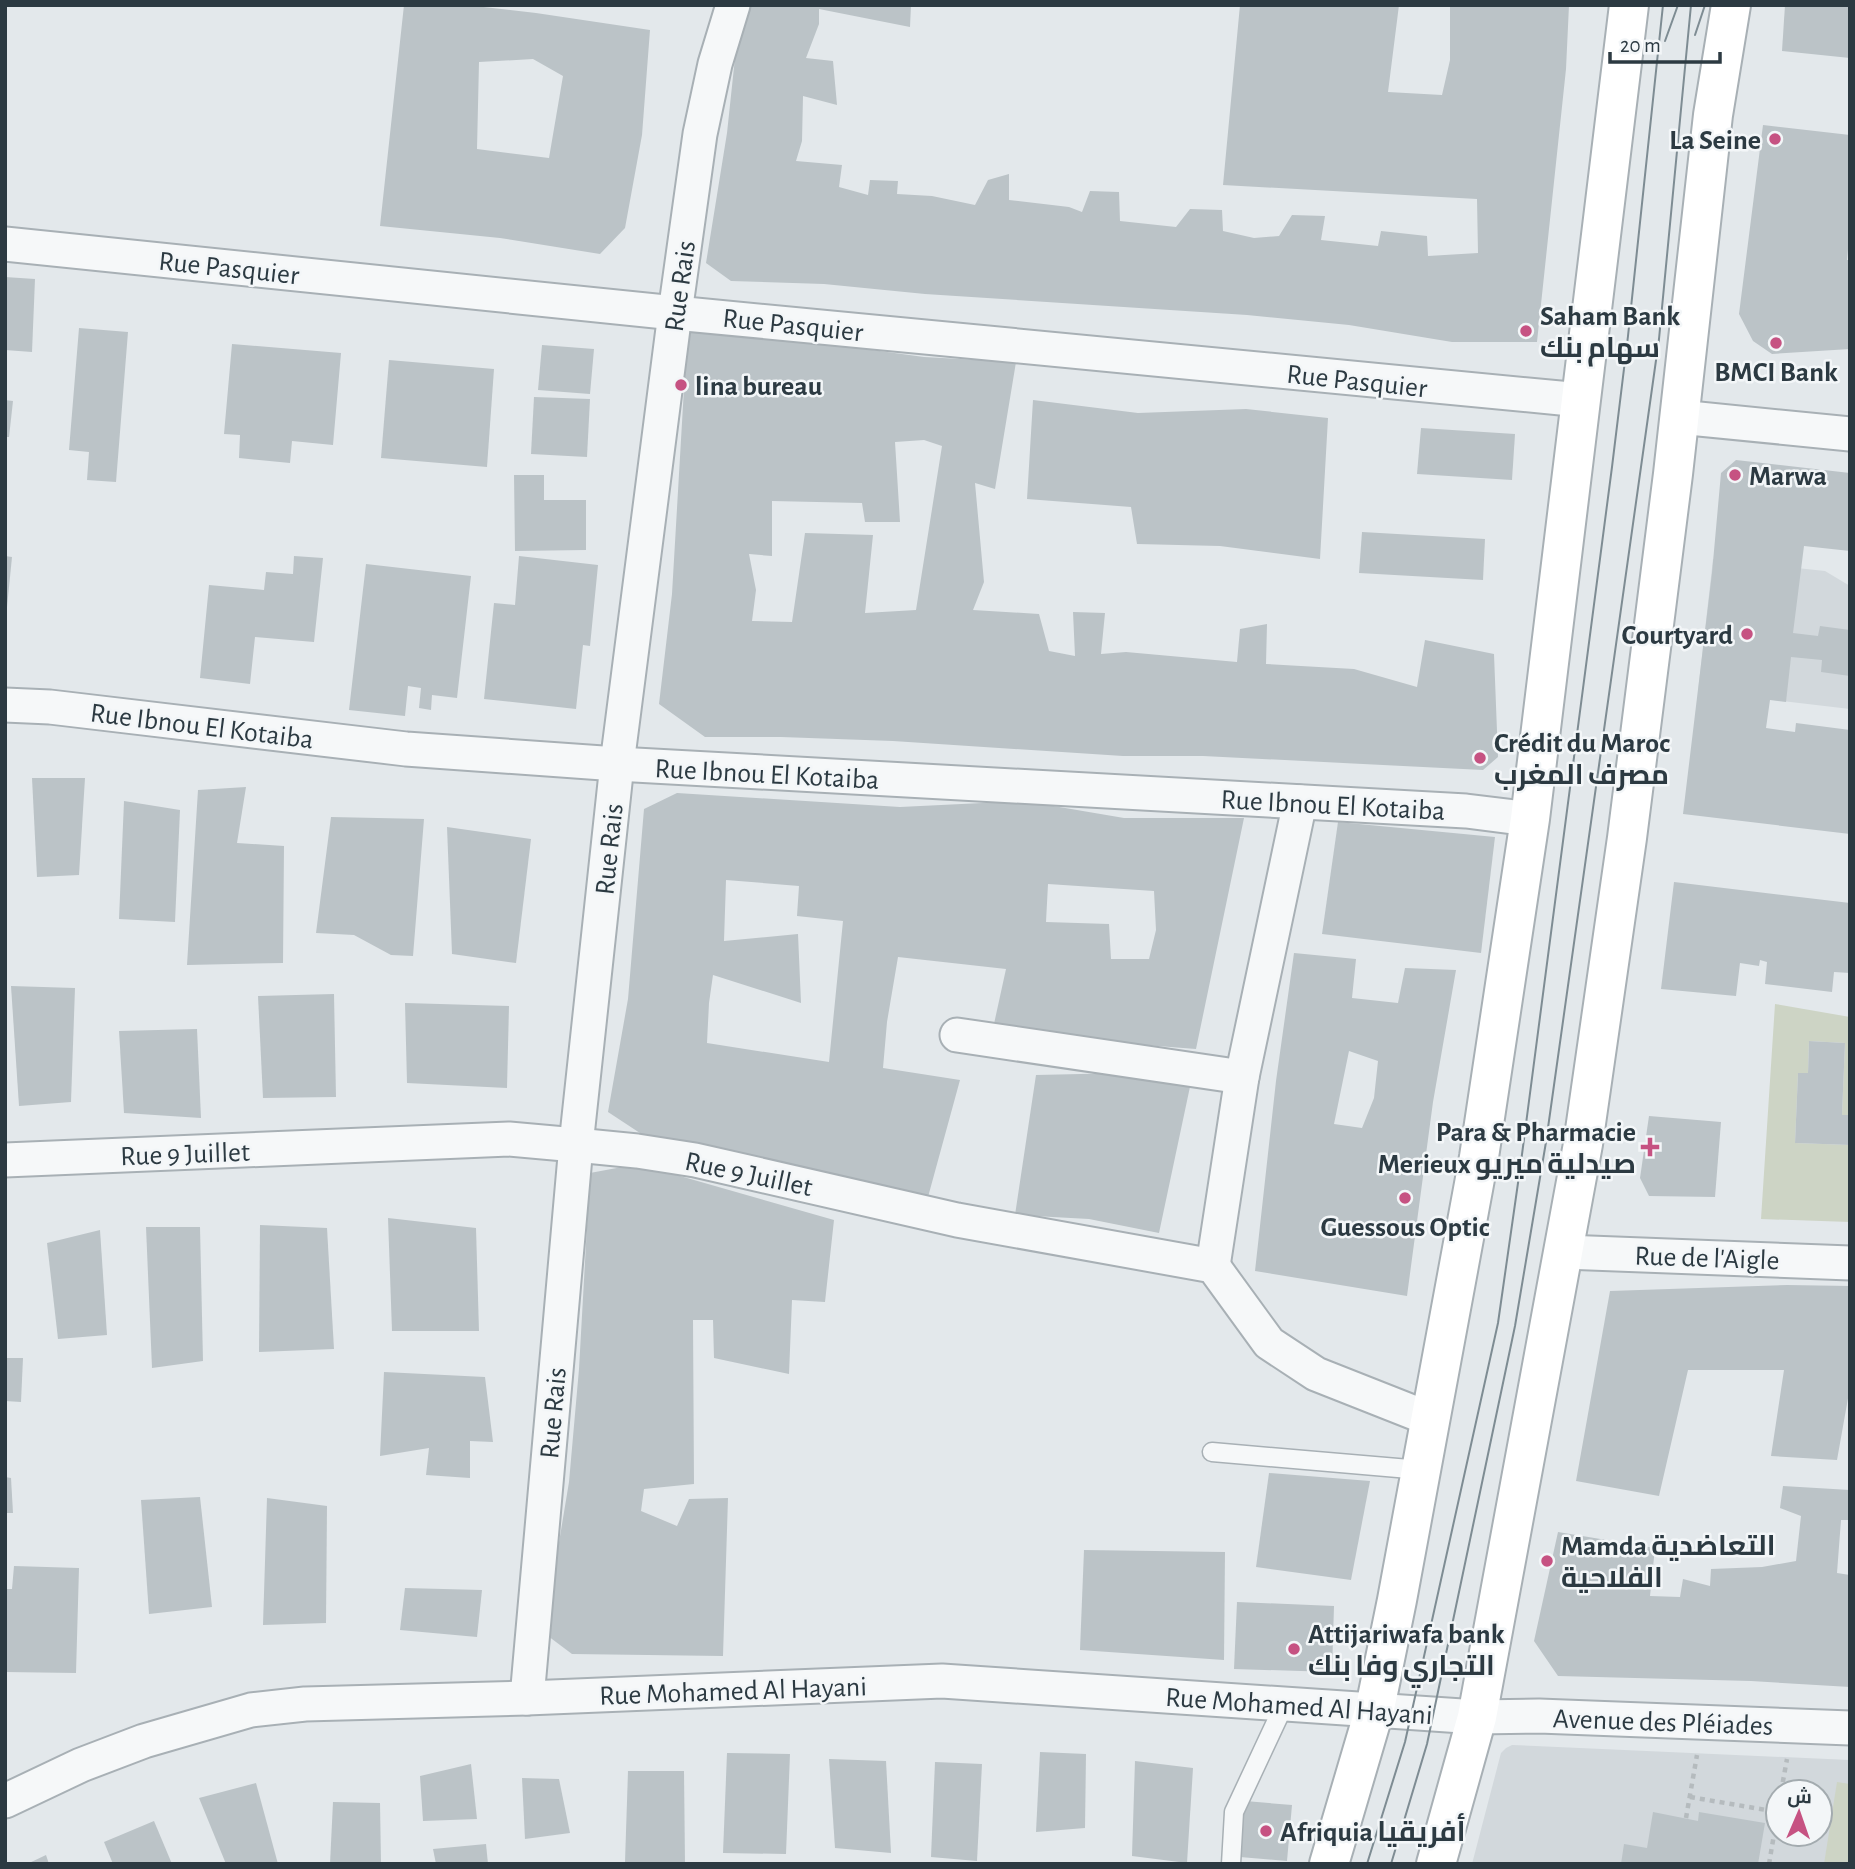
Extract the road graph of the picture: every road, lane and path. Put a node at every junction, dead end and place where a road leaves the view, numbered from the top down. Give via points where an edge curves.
1 (733, 5) edge
2 (1629, 5) edge
3 (1731, 5) edge
4 (5, 244) edge
5 (674, 313) junction
6 (1581, 400) junction
7 (1679, 417) junction
8 (1850, 434) edge
9 (5, 705) edge
10 (617, 764) junction
11 (1300, 802) junction
12 (1530, 820) junction
13 (957, 1035) dead end
14 (1242, 1077) junction
15 (576, 1145) junction
16 (5, 1160) edge
17 (1564, 1252) junction
18 (1850, 1263) edge
19 (1213, 1266) junction
20 (1430, 1419) junction
21 (1212, 1452) dead end
22 (1421, 1469) junction
23 (527, 1698) junction
24 (1285, 1703) junction
25 (1375, 1708) junction
26 (1477, 1717) junction
27 (1850, 1728) edge
28 (1698, 1754) dead end
29 (1787, 1758) dead end
30 (1783, 1778) edge
31 (1690, 1797) junction
32 (5, 1801) edge
33 (1764, 1809) edge
34 (1686, 1818) dead end
35 (1231, 1864) edge
36 (1329, 1864) edge
37 (1436, 1864) edge

1 - 5 street, Rue Rais via 700,134
2 - 6 main road
3 - 7 main road via 1713,115
4 - 5 street, Rue Pasquier
5 - 6 street, Rue Pasquier
5 - 10 street, Rue Rais
6 - 12 main road
7 - 8 street
7 - 17 main road via 1627,838
9 - 10 street, Rue Ibnou El Kotaiba via 405,749
10 - 11 street, Rue Ibnou El Kotaiba
10 - 15 street, Rue Rais
11 - 12 street, Rue Ibnou El Kotaiba via 1466,811
11 - 14 street
12 - 20 main road via 1479,1157
13 - 14 street
14 - 19 street
15 - 16 street, Rue 9 Juillet via 509,1139
15 - 19 street, Rue 9 Juillet via 695,1160 957,1220
15 - 23 street, Rue Rais
17 - 18 street, Rue de l'Aigle
17 - 26 main road
19 - 20 street via 1269,1343 1315,1374
20 - 22 main road
21 - 22 lane
22 - 25 main road
23 - 24 street, Rue Mohamed Al Hayani via 942,1681
23 - 32 street, Rue Mohamed Al Hayani via 305,1704 251,1710 144,1741
24 - 25 street, Rue Mohamed Al Hayani
24 - 35 lane via 1234,1812
25 - 26 street, Rue Mohamed Al Hayani
25 - 36 main road
26 - 27 street, Avenue des Pléiades
26 - 37 main road
28 - 31 path
29 - 30 path
31 - 33 path
31 - 34 path

